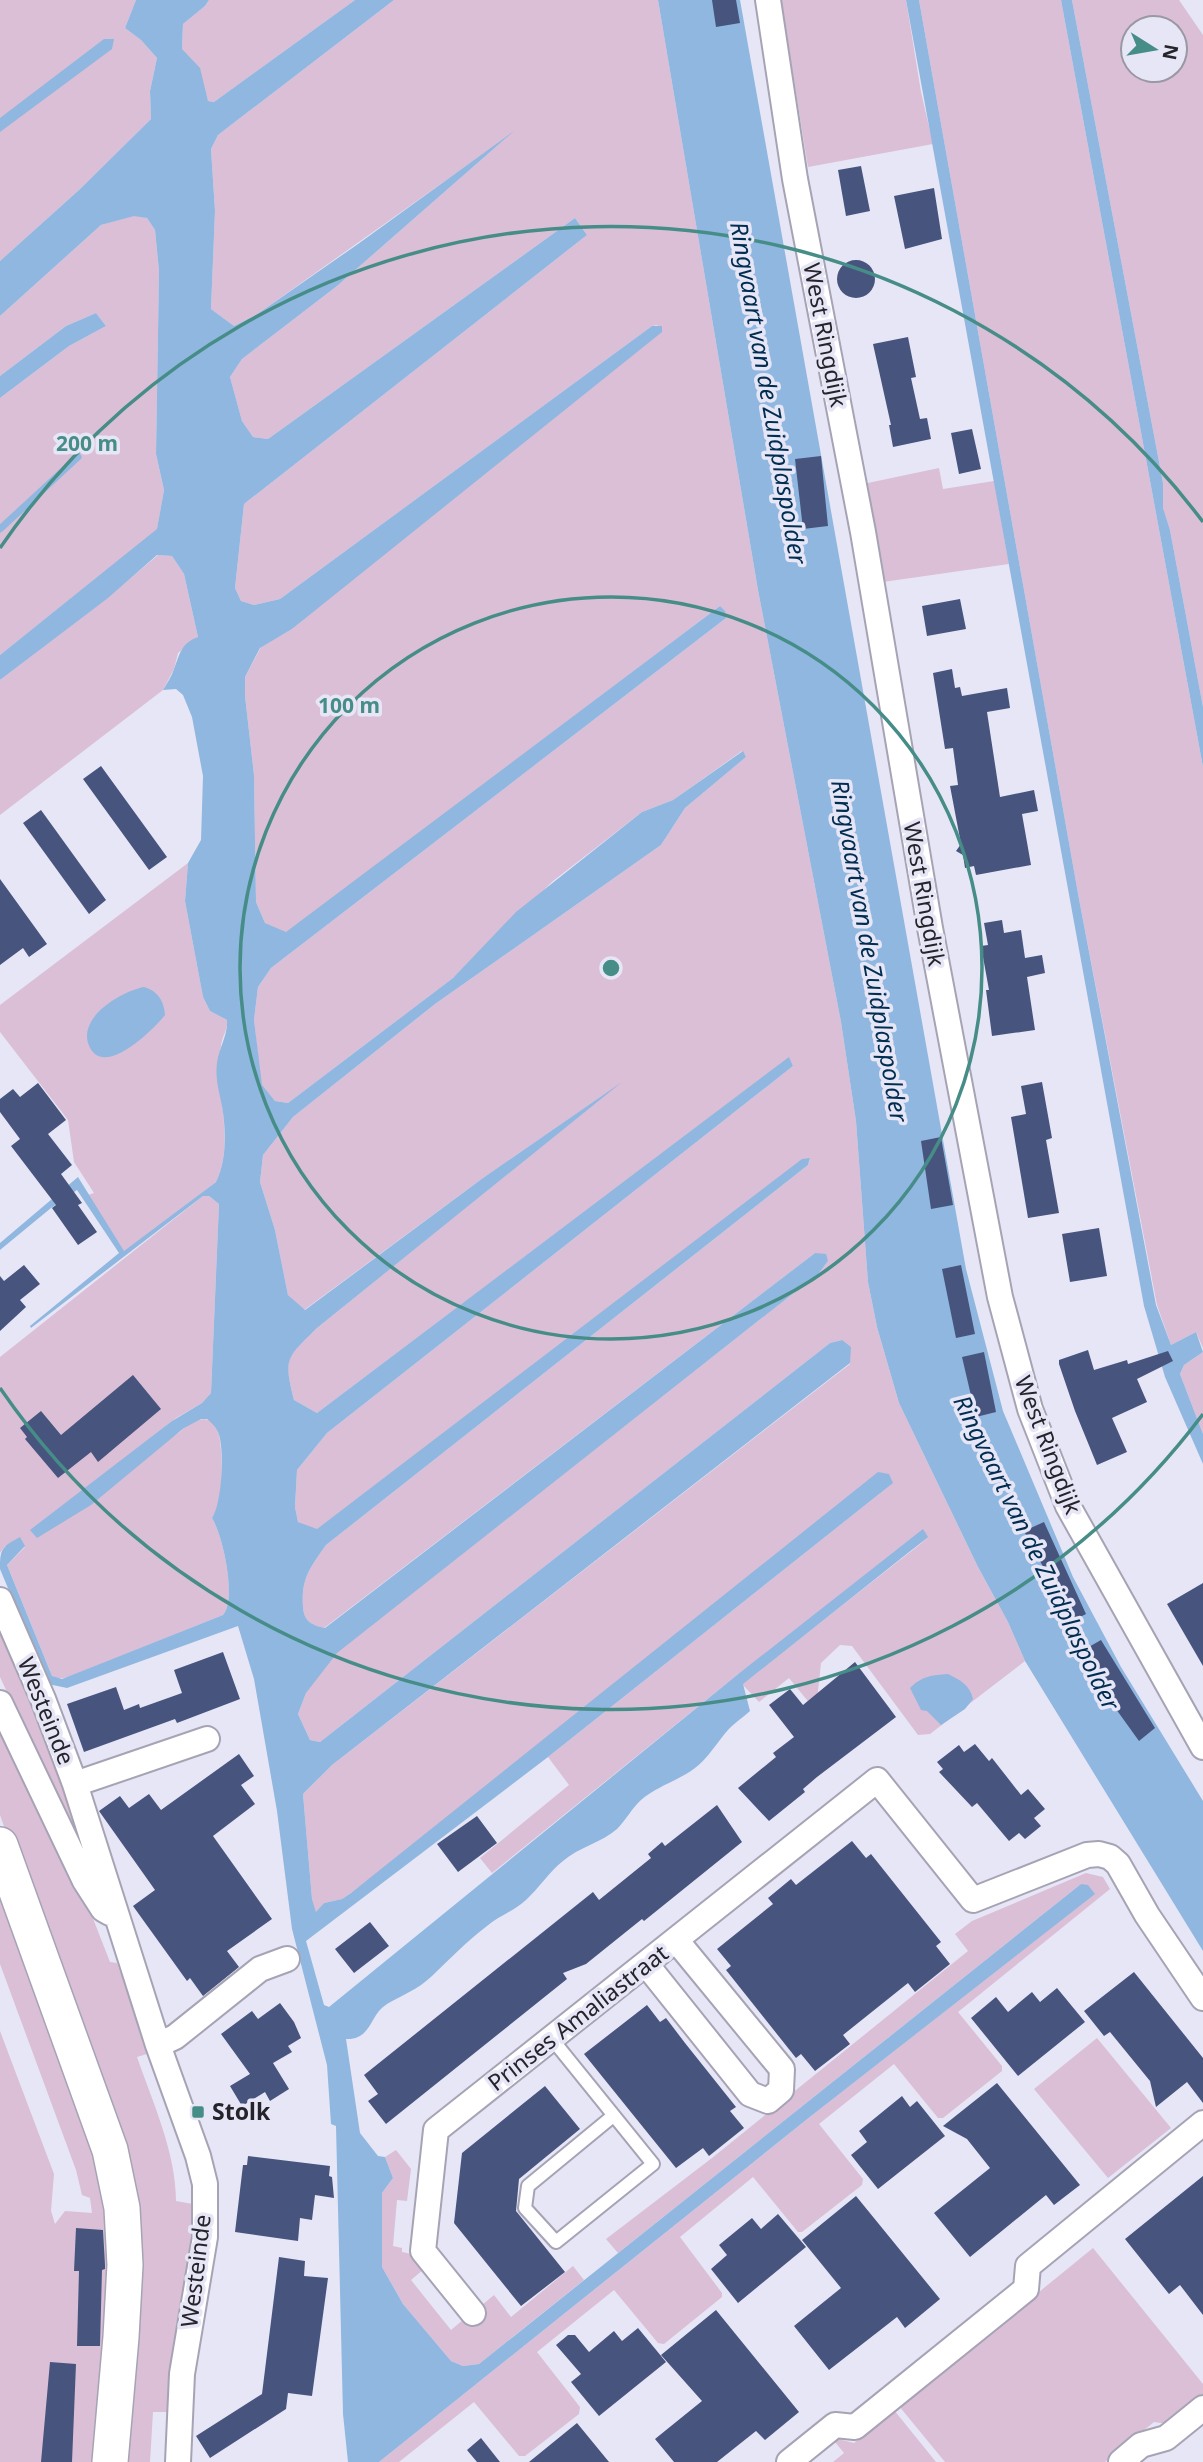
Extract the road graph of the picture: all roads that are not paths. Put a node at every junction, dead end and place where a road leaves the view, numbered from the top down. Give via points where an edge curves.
1 (768, 0) edge
2 (0, 1600) edge
3 (0, 1703) edge
4 (208, 1739) dead end
5 (1203, 1747) edge
6 (75, 1784) junction
7 (0, 1845) edge
8 (116, 1912) junction
9 (676, 1940) junction
10 (287, 1959) dead end
11 (646, 1964) junction
12 (1203, 1998) edge
13 (552, 2039) junction
14 (159, 2045) junction
15 (612, 2116) junction
16 (1203, 2123) edge
17 (473, 2313) dead end
18 (1203, 2408) edge
19 (110, 2462) edge
20 (178, 2462) edge
21 (789, 2462) edge
22 (1121, 2462) edge

1 - 5 street, West Ringdijk via 795,179 1000,1297 1030,1409 1068,1506
2 - 6 street, Westeinde
3 - 8 street, Westeinde via 85,1881 103,1909
4 - 6 street, Westeinde
6 - 8 street, Westeinde
7 - 19 street via 110,2150 122,2208 124,2289
8 - 14 street, Westeinde
9 - 11 street, Prinses Amaliastraat
9 - 11 street via 782,2069 782,2090 768,2101 750,2094
9 - 12 street, Prinses Amaliastraat via 877,1780 973,1900 1087,1854 1110,1857
10 - 14 street via 260,1969
11 - 13 street, Prinses Amaliastraat
13 - 15 lane
13 - 17 street, Prinses Amaliastraat via 436,2130 423,2250
14 - 20 street, Westeinde via 205,2184 205,2237 182,2374
15 - 15 lane via 528,2186 525,2208 556,2242 653,2164
16 - 21 street via 1028,2266 1026,2289 855,2427 835,2425
18 - 22 street via 1166,2438 1141,2445

